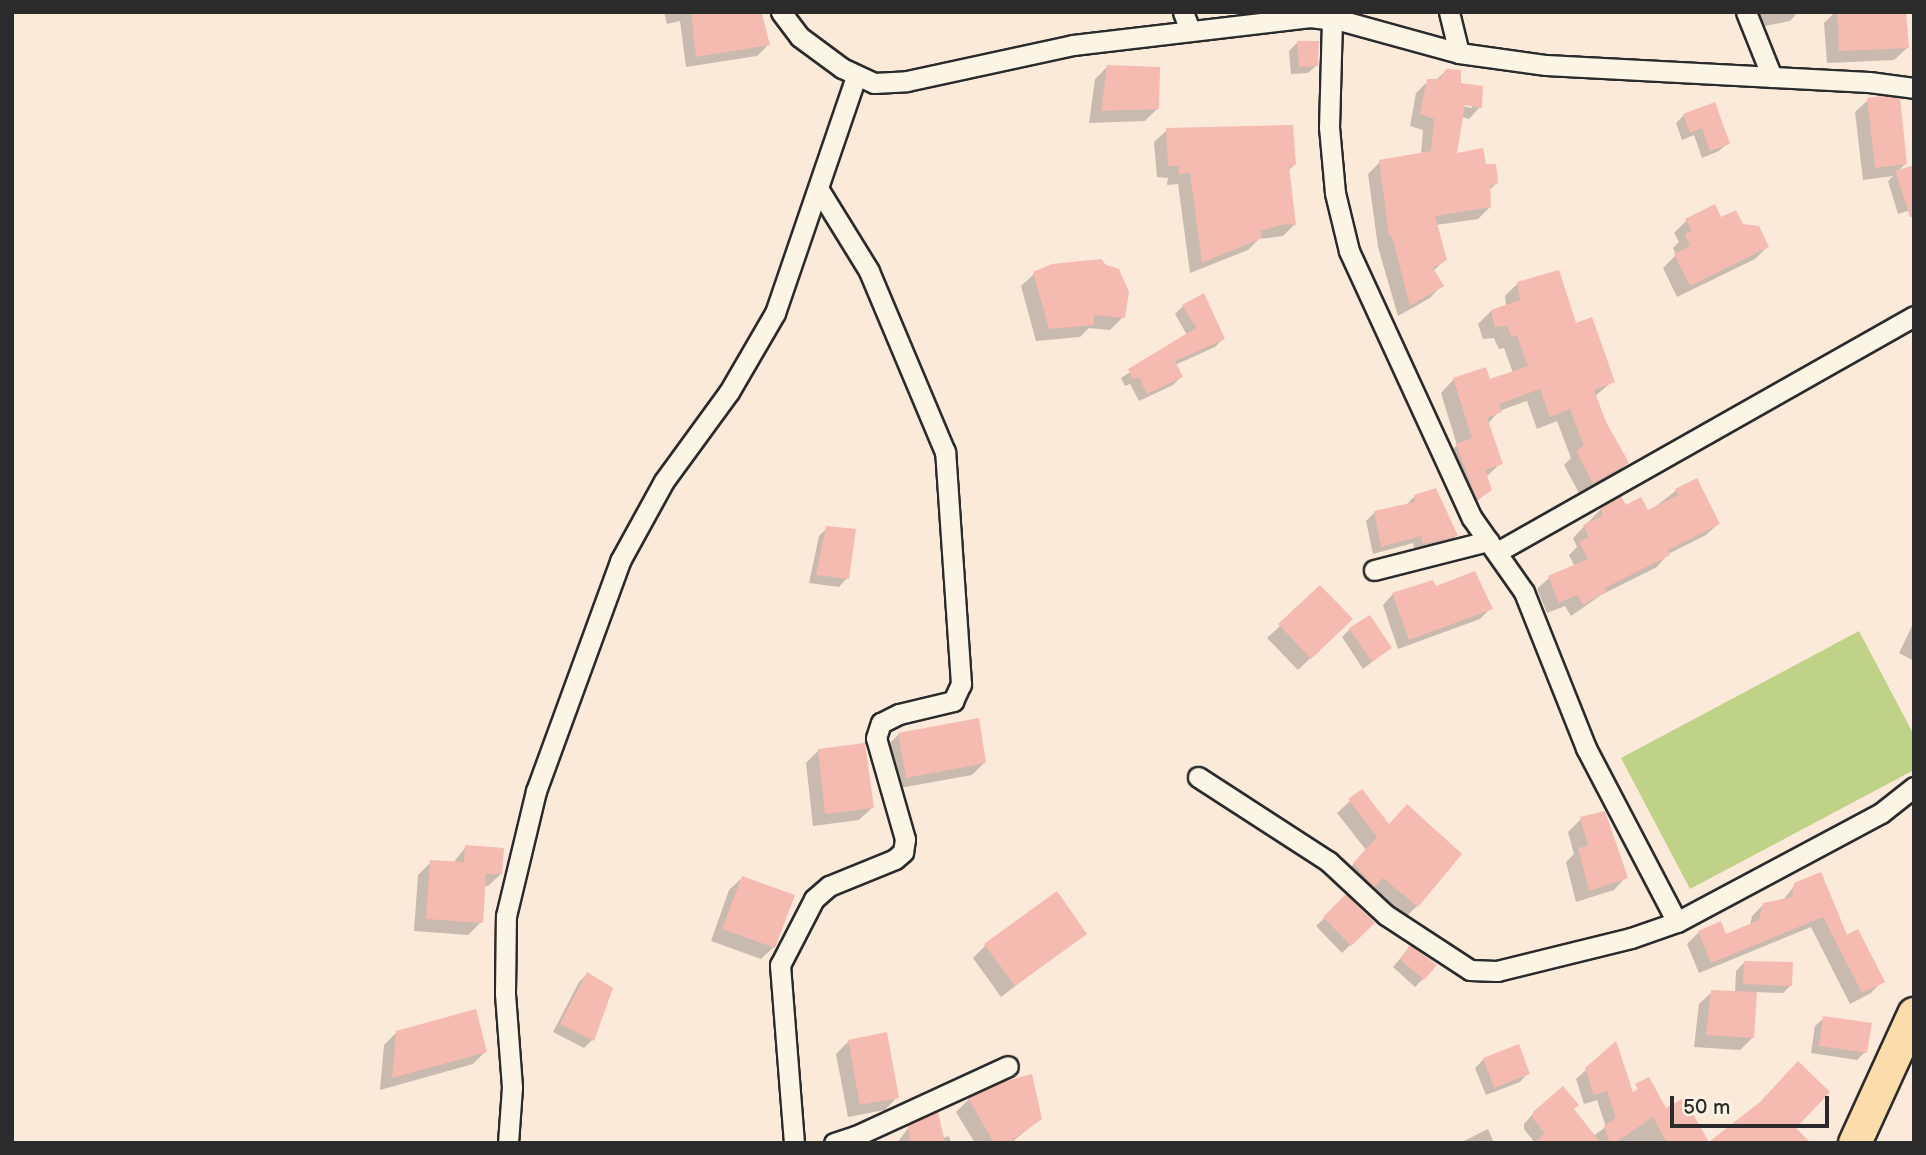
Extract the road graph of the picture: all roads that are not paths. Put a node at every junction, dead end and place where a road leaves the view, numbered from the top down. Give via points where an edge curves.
1 (781, 12) edge
2 (1449, 12) edge
3 (1746, 12) edge
4 (1332, 20) junction
5 (1186, 21) edge
6 (1459, 53) junction
7 (856, 77) junction
8 (1772, 77) junction
9 (1914, 88) edge
10 (819, 190) junction
11 (1914, 316) edge
12 (1493, 546) junction
13 (1374, 570) dead end
14 (1198, 777) dead end
15 (1914, 787) edge
16 (1677, 922) junction
17 (1914, 1014) edge
18 (1008, 1066) dead end
19 (859, 1139) edge
20 (508, 1143) edge
21 (794, 1143) edge
22 (834, 1143) edge
23 (1855, 1143) edge

1 - 7 street via 800,37
2 - 6 street
3 - 8 street
4 - 5 street
4 - 6 street
4 - 12 street via 1329,127 1335,193 1349,251 1472,518
5 - 7 street via 907,82 874,83
6 - 8 street via 1546,65
7 - 10 street
8 - 9 street
10 - 20 street via 775,313 729,392 664,481 620,561 536,790 506,916 505,993 512,1087
10 - 21 street via 869,271 945,452 961,684 953,701 881,723 876,738 905,839 903,852 829,886 814,899 780,965
11 - 12 street
12 - 13 street
12 - 16 street via 1524,593 1586,748
14 - 16 street via 1328,861 1386,915 1470,970 1497,971
15 - 16 street via 1881,813
17 - 23 main road
18 - 19 street
19 - 22 street

